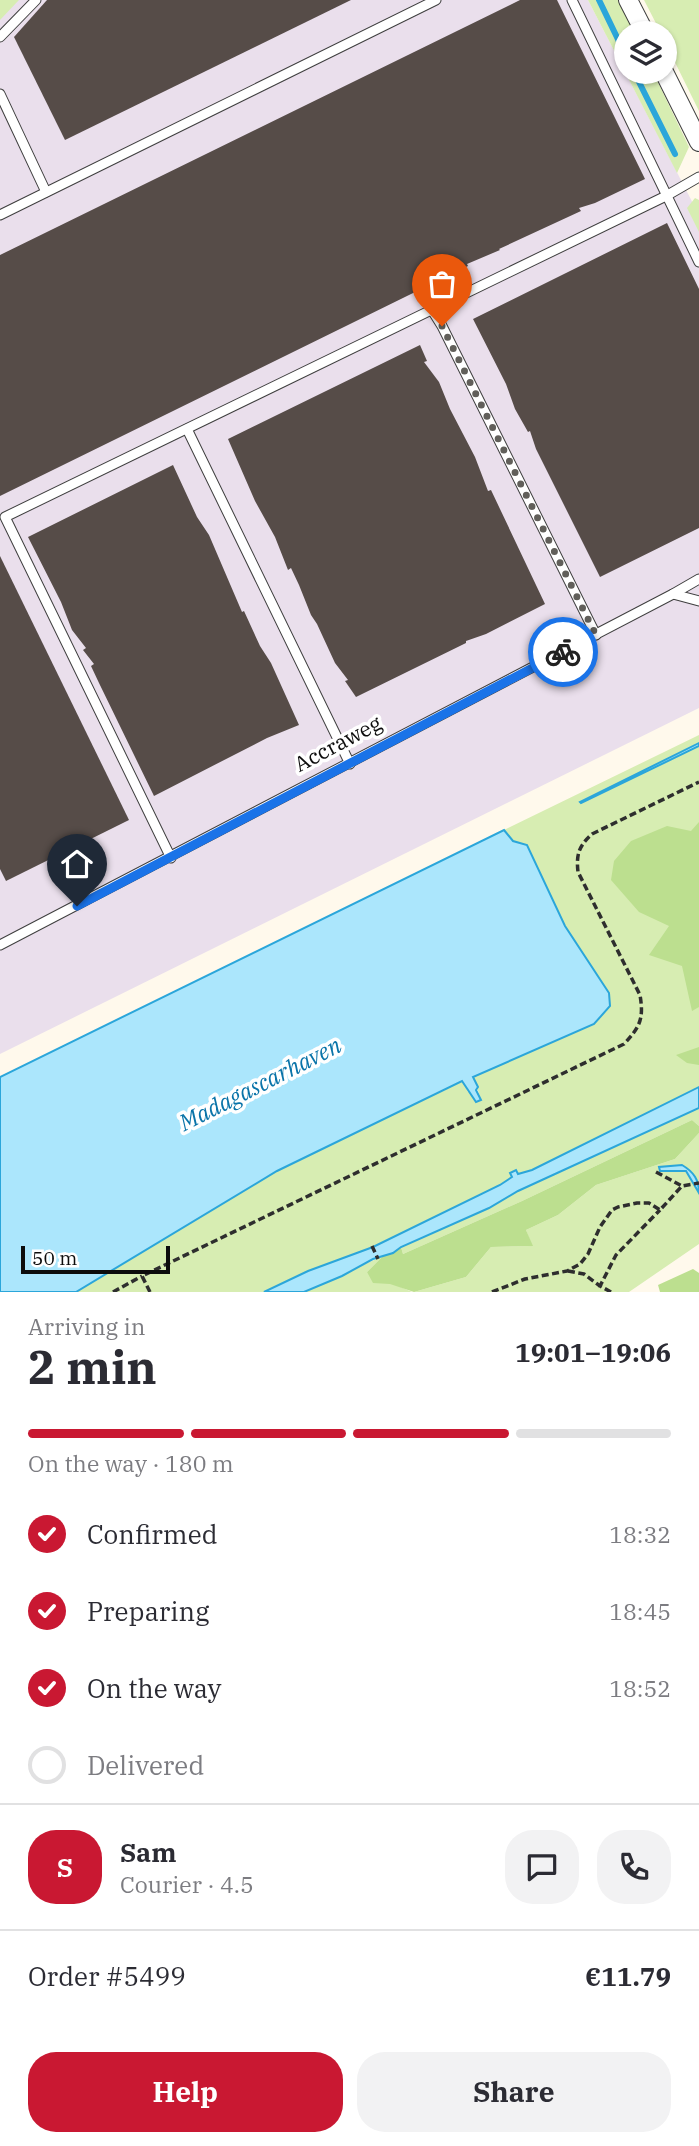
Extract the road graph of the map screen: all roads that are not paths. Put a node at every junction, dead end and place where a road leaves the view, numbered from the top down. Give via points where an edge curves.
1 (36, 0) edge
2 (436, 0) edge
3 (572, 0) edge
4 (628, 0) edge
5 (639, 21) edge
6 (0, 37) edge
7 (670, 84) edge
8 (0, 94) edge
9 (699, 142) edge
10 (699, 177) edge
11 (46, 192) junction
12 (666, 196) junction
13 (0, 215) edge
14 (699, 262) edge
15 (432, 310) junction
16 (187, 429) junction
17 (2, 518) edge
18 (699, 579) edge
19 (673, 594) junction
20 (699, 601) edge
21 (596, 635) junction
22 (350, 764) junction
23 (171, 858) junction
24 (0, 946) edge

1 - 6 lane
2 - 11 lane
3 - 12 lane
4 - 5 street
7 - 9 street
8 - 11 lane
10 - 12 lane
11 - 13 lane
12 - 14 lane
12 - 15 lane
15 - 16 lane
15 - 21 lane
16 - 17 lane
16 - 22 lane
17 - 23 lane
18 - 19 lane, Accraweg
19 - 20 lane
19 - 21 lane, Accraweg
21 - 22 lane, Accraweg
22 - 23 lane, Accraweg
23 - 24 lane, Accraweg

